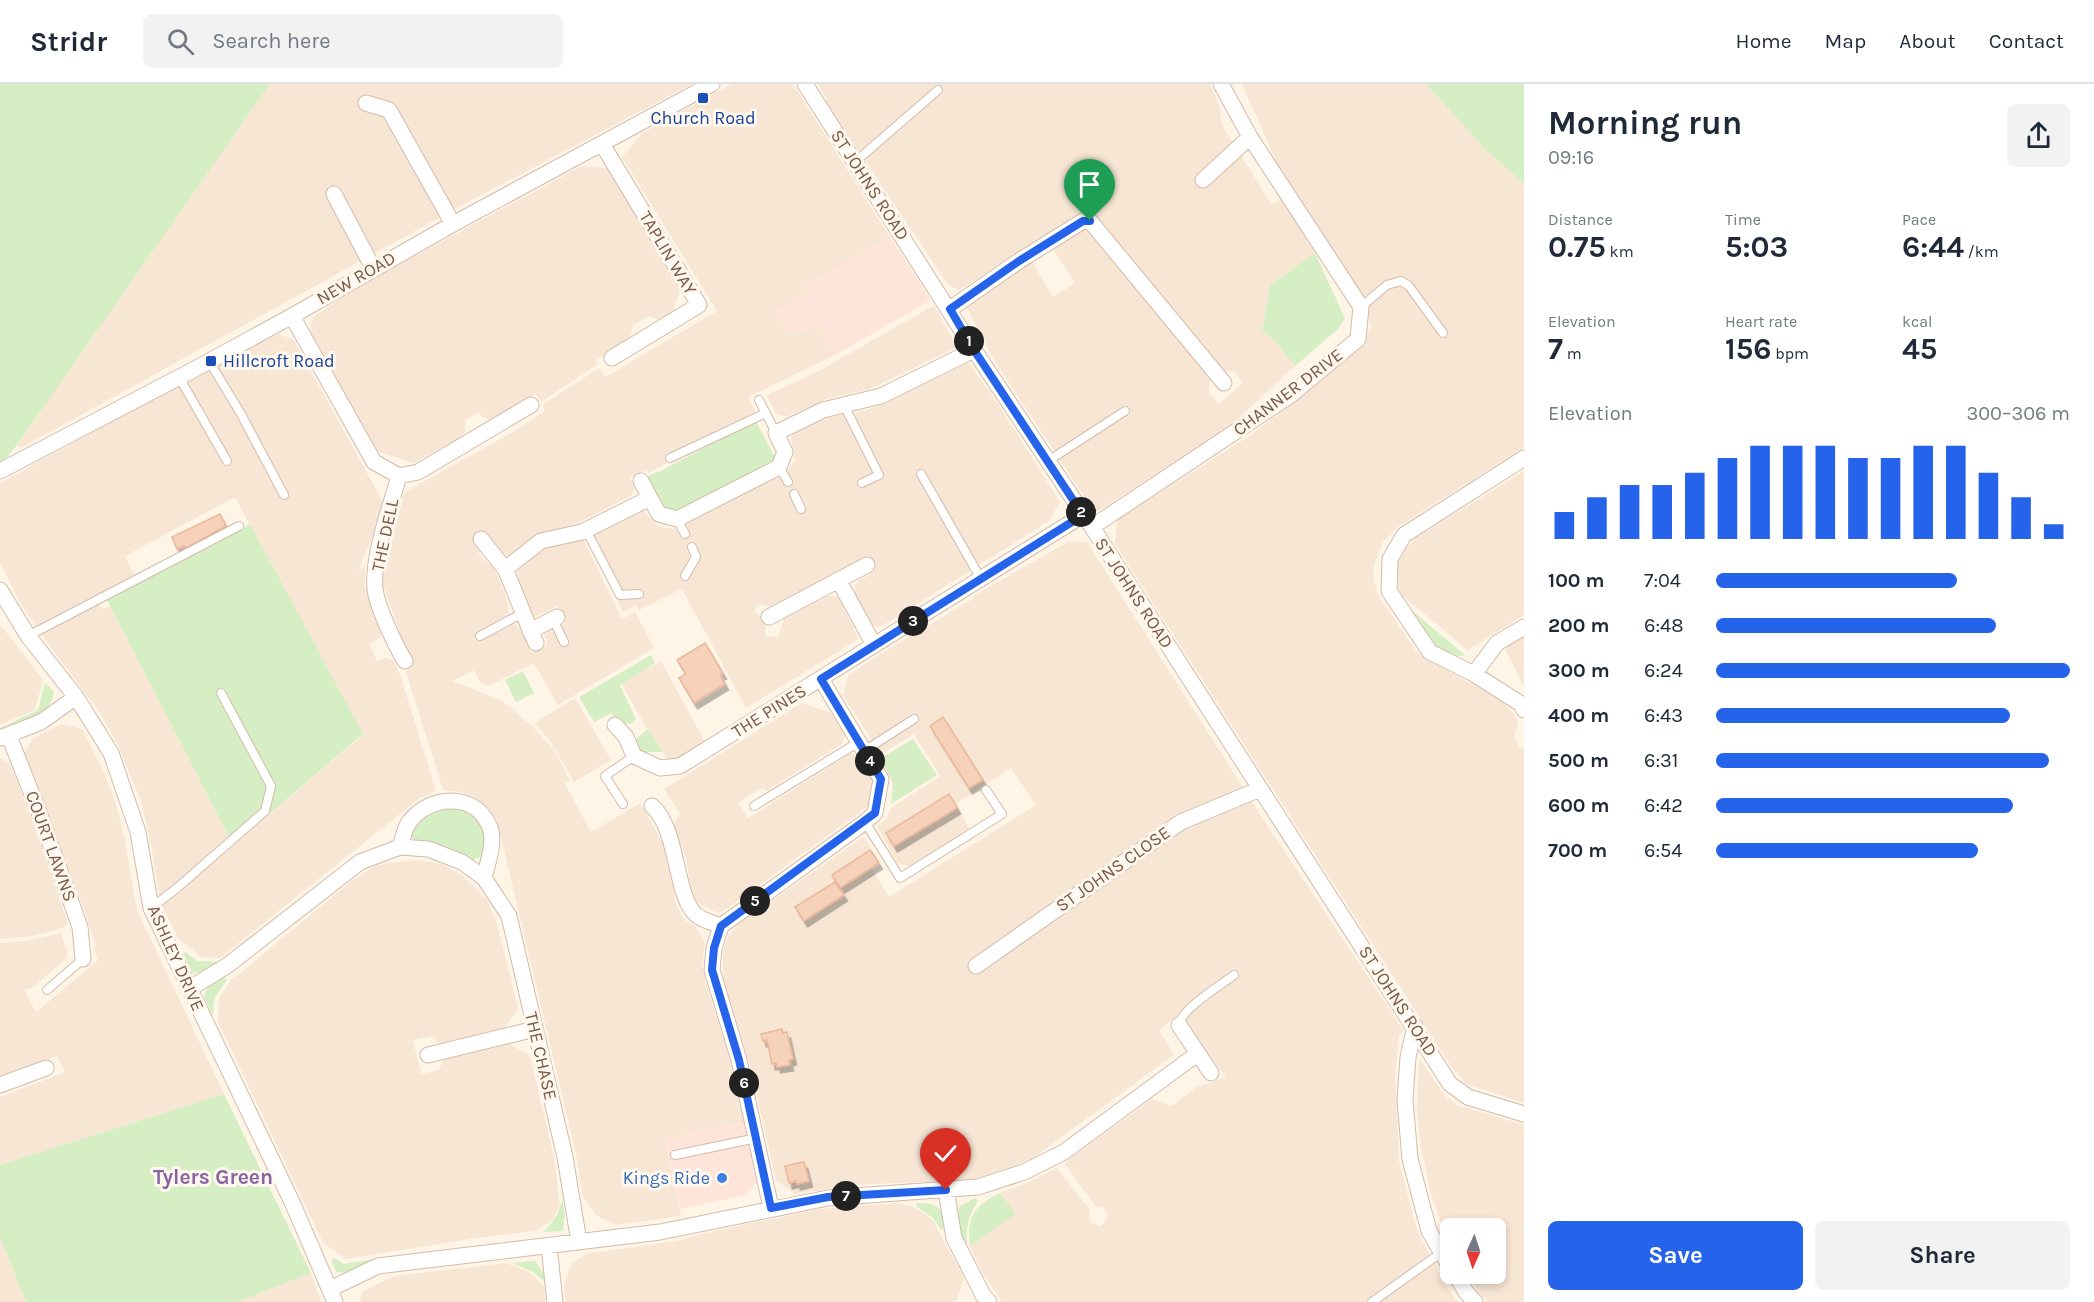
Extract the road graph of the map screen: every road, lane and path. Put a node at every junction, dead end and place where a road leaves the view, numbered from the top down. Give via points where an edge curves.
1 (712, 84) edge
2 (805, 84) edge
3 (1221, 84) edge
4 (938, 90) dead end
5 (366, 103) dead end
6 (1250, 137) junction
7 (602, 144) junction
8 (855, 162) junction
9 (1203, 180) dead end
10 (334, 194) dead end
11 (453, 224) junction
12 (373, 268) junction
13 (1360, 307) junction
14 (950, 309) junction
15 (292, 316) junction
16 (1443, 333) dead end
17 (974, 350) junction
18 (612, 358) dead end
19 (209, 361) junction
20 (180, 376) junction
21 (1224, 383) dead end
22 (759, 400) dead end
23 (531, 405) dead end
24 (844, 405) junction
25 (1125, 411) dead end
26 (766, 413) junction
27 (776, 433) junction
28 (670, 458) dead end
29 (1524, 458) edge
30 (227, 460) dead end
31 (1048, 461) junction
32 (779, 467) junction
33 (0, 471) edge
34 (921, 474) dead end
35 (399, 476) junction
36 (641, 481) dead end
37 (788, 482) dead end
38 (862, 483) dead end
39 (794, 494) dead end
40 (284, 495) dead end
41 (650, 498) junction
42 (801, 509) dead end
43 (677, 519) junction
44 (1088, 521) junction
45 (239, 526) dead end
46 (586, 530) junction
47 (685, 534) dead end
48 (481, 539) dead end
49 (692, 547) dead end
50 (867, 565) dead end
51 (505, 568) junction
52 (685, 576) dead end
53 (981, 579) junction
54 (839, 581) junction
55 (0, 590) edge
56 (639, 594) dead end
57 (521, 614) junction
58 (555, 618) joint
59 (769, 618) dead end
60 (1524, 627) edge
61 (28, 636) junction
62 (480, 636) dead end
63 (564, 642) dead end
64 (874, 645) junction
65 (405, 661) dead end
66 (1474, 674) junction
67 (821, 679) junction
68 (221, 693) dead end
69 (76, 697) junction
70 (1524, 710) edge
71 (914, 718) dead end
72 (615, 725) dead end
73 (4, 737) edge
74 (861, 746) junction
75 (634, 756) junction
76 (986, 789) dead end
77 (1260, 789) junction
78 (623, 804) dead end
79 (652, 806) dead end
80 (754, 806) dead end
81 (865, 822) junction
82 (400, 848) junction
83 (484, 878) junction
84 (151, 908) junction
85 (721, 926) junction
86 (83, 959) joint
87 (976, 966) dead end
88 (1234, 975) dead end
89 (189, 988) junction
90 (46, 990) dead end
91 (1179, 1025) joint
92 (1415, 1026) junction
93 (535, 1029) junction
94 (1197, 1054) junction
95 (428, 1055) dead end
96 (46, 1068) dead end
97 (1211, 1073) dead end
98 (0, 1085) edge
99 (1524, 1114) edge
100 (757, 1138) junction
101 (675, 1155) dead end
102 (946, 1190) junction
103 (771, 1208) junction
104 (579, 1242) junction
105 (549, 1246) junction
106 (1440, 1249) edge
107 (1440, 1253) edge
108 (1461, 1284) edge
109 (332, 1296) edge
110 (982, 1300) edge
111 (555, 1302) edge
112 (1372, 1302) edge
113 (1475, 1302) edge

1 - 7 street, NEW ROAD
2 - 8 street, ST JOHNS ROAD
3 - 6 street
4 - 8 lane
5 - 11 street via 389,110
6 - 9 street
6 - 13 street
7 - 11 street, NEW ROAD
7 - 18 street, TAPLIN WAY via 699,305
8 - 14 street, ST JOHNS ROAD
10 - 12 street
11 - 12 street, NEW ROAD
12 - 15 street, NEW ROAD
13 - 16 lane via 1387,285 1401,281 1409,286
13 - 44 street, CHANNER DRIVE via 1358,339 1292,394
14 - 17 street, ST JOHNS ROAD
14 - 21 street via 1019,261 1083,221 1090,221
15 - 19 street, NEW ROAD
15 - 35 street via 374,462
17 - 24 street via 881,396
17 - 31 street, ST JOHNS ROAD
19 - 20 street, NEW ROAD
19 - 40 lane
20 - 30 lane
20 - 33 street, NEW ROAD
22 - 26 lane
23 - 35 street via 418,472
24 - 27 street via 823,410
24 - 38 lane via 879,475
25 - 31 lane
26 - 27 lane
26 - 28 lane
27 - 32 street via 785,452
29 - 66 street via 1404,535 1390,559 1389,591 1430,652
31 - 44 street, ST JOHNS ROAD
32 - 37 lane
32 - 43 street
34 - 53 lane
35 - 65 street, THE DELL via 376,564 375,590
36 - 41 street
39 - 42 lane
41 - 43 street via 659,514
41 - 46 street
43 - 47 lane
44 - 53 street, THE PINES
44 - 77 street, ST JOHNS ROAD
45 - 61 lane
46 - 51 street via 541,541
46 - 56 lane via 620,595
48 - 51 street
49 - 52 lane via 696,557
50 - 54 street
51 - 57 street
53 - 64 street, THE PINES
54 - 59 street
54 - 64 street
55 - 61 street, ASHLEY DRIVE
57 - 58 street via 533,637
57 - 62 lane
58 - 63 lane
60 - 66 street via 1497,643
61 - 69 street, ASHLEY DRIVE
64 - 67 street, THE PINES
66 - 70 street via 1521,704
67 - 74 street
67 - 75 street, THE PINES via 680,766 660,768
68 - 84 lane via 271,786 265,811
69 - 73 street via 41,722
69 - 84 street, ASHLEY DRIVE via 111,753 138,832
71 - 74 lane
72 - 75 street via 626,737
73 - 86 street, COURT LAWNS via 38,807 80,927
74 - 80 lane
74 - 81 street via 881,779 875,813
75 - 78 lane via 605,776
76 - 81 lane via 1002,814 900,878
77 - 87 street, ST JOHNS CLOSE via 1181,822
77 - 92 street, ST JOHNS ROAD
79 - 85 street via 660,812 674,850 686,903 697,916
81 - 85 street
82 - 83 street, THE CHASE via 428,849 462,862
82 - 83 street via 408,823 424,807 444,800 472,805 489,823 492,844
82 - 89 street, THE CHASE via 360,862 228,965
83 - 93 street, THE CHASE via 509,916
84 - 89 street, ASHLEY DRIVE
85 - 100 street via 712,970
86 - 90 lane
88 - 91 lane via 1193,1006
89 - 109 street, ASHLEY DRIVE via 292,1202
91 - 94 street
92 - 99 street, ST JOHNS ROAD via 1450,1084 1468,1097
92 - 106 street via 1408,1057 1406,1100 1410,1159 1429,1231
93 - 95 street
93 - 104 street, THE CHASE via 565,1157
94 - 97 street
94 - 102 street via 1064,1152 1024,1172 978,1187
96 - 98 street
100 - 101 lane
100 - 103 street
102 - 103 street via 828,1197
102 - 110 street via 954,1238
103 - 104 street via 660,1232
104 - 105 street
105 - 109 street via 378,1266
105 - 111 street
107 - 112 lane
108 - 113 street

